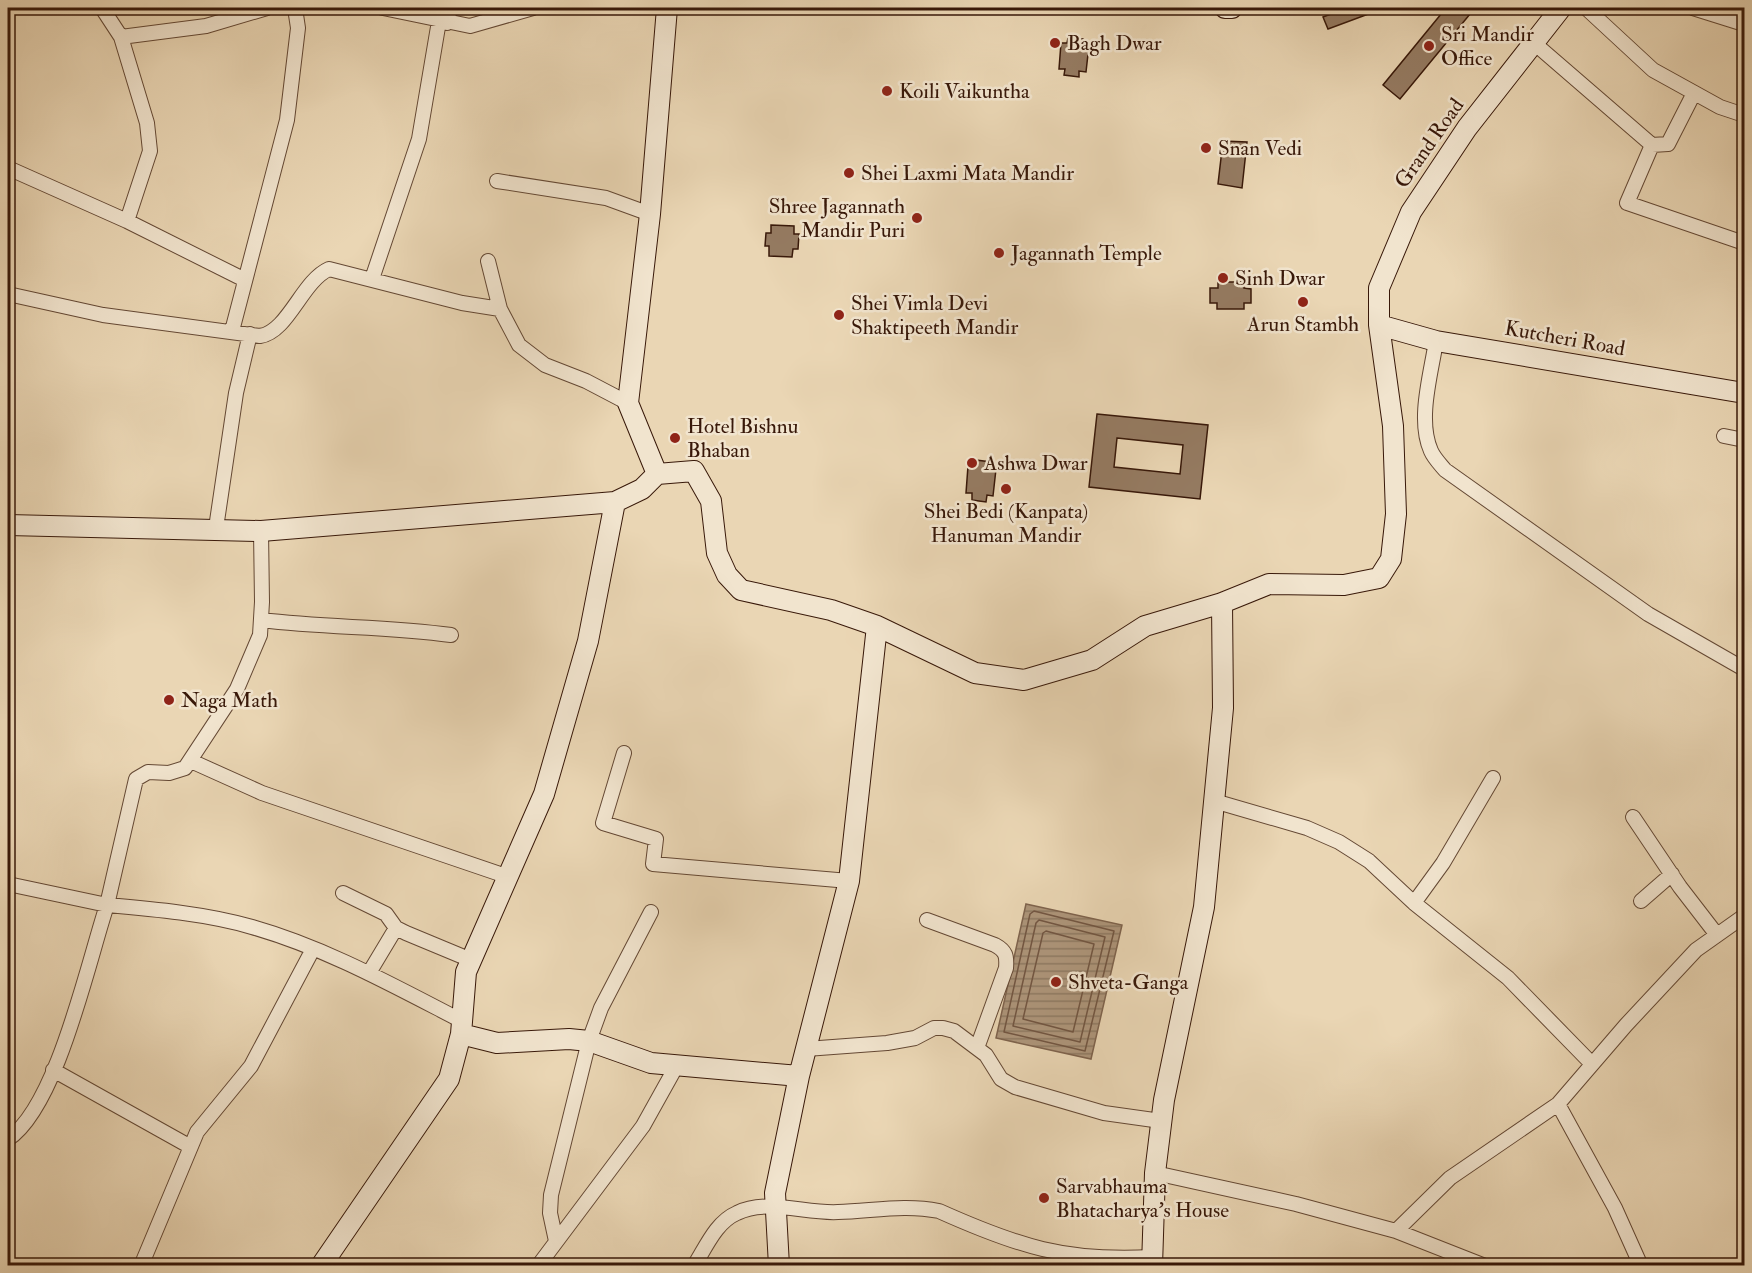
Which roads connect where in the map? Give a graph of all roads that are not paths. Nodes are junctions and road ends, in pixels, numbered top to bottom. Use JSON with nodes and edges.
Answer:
{"nodes":[{"id":1,"x":102,"y":8,"type":"edge"},
{"id":2,"x":267,"y":8,"type":"edge"},
{"id":3,"x":295,"y":8,"type":"edge"},
{"id":4,"x":383,"y":8,"type":"edge"},
{"id":5,"x":450,"y":8,"type":"edge"},
{"id":6,"x":533,"y":8,"type":"edge"},
{"id":7,"x":667,"y":8,"type":"edge"},
{"id":8,"x":1225,"y":8,"type":"edge"},
{"id":9,"x":1232,"y":8,"type":"edge"},
{"id":10,"x":1562,"y":8,"type":"edge"},
{"id":11,"x":1586,"y":8,"type":"edge"},
{"id":12,"x":1693,"y":8,"type":"edge"},
{"id":13,"x":443,"y":22,"type":"junction"},
{"id":14,"x":1744,"y":24,"type":"edge"},
{"id":15,"x":120,"y":37,"type":"junction"},
{"id":16,"x":1534,"y":43,"type":"junction"},
{"id":17,"x":1694,"y":93,"type":"junction"},
{"id":18,"x":1744,"y":116,"type":"edge"},
{"id":19,"x":1652,"y":145,"type":"junction"},
{"id":20,"x":8,"y":168,"type":"edge"},
{"id":21,"x":497,"y":180,"type":"dead end"},
{"id":22,"x":650,"y":214,"type":"junction"},
{"id":23,"x":127,"y":221,"type":"junction"},
{"id":24,"x":1744,"y":243,"type":"edge"},
{"id":25,"x":488,"y":261,"type":"dead end"},
{"id":26,"x":372,"y":279,"type":"junction"},
{"id":27,"x":245,"y":280,"type":"junction"},
{"id":28,"x":8,"y":294,"type":"edge"},
{"id":29,"x":500,"y":309,"type":"junction"},
{"id":30,"x":1379,"y":325,"type":"junction"},
{"id":31,"x":232,"y":331,"type":"junction"},
{"id":32,"x":250,"y":334,"type":"junction"},
{"id":33,"x":1436,"y":341,"type":"junction"},
{"id":34,"x":1744,"y":393,"type":"edge"},
{"id":35,"x":628,"y":403,"type":"junction"},
{"id":36,"x":1724,"y":436,"type":"dead end"},
{"id":37,"x":1744,"y":440,"type":"edge"},
{"id":38,"x":657,"y":474,"type":"junction"},
{"id":39,"x":615,"y":502,"type":"junction"},
{"id":40,"x":8,"y":525,"type":"edge"},
{"id":41,"x":216,"y":528,"type":"junction"},
{"id":42,"x":261,"y":531,"type":"junction"},
{"id":43,"x":1222,"y":603,"type":"junction"},
{"id":44,"x":262,"y":620,"type":"junction"},
{"id":45,"x":877,"y":626,"type":"junction"},
{"id":46,"x":451,"y":635,"type":"dead end"},
{"id":47,"x":1744,"y":669,"type":"edge"},
{"id":48,"x":624,"y":753,"type":"dead end"},
{"id":49,"x":191,"y":761,"type":"junction"},
{"id":50,"x":1493,"y":778,"type":"dead end"},
{"id":51,"x":1214,"y":801,"type":"junction"},
{"id":52,"x":1633,"y":817,"type":"dead end"},
{"id":53,"x":1672,"y":874,"type":"junction"},
{"id":54,"x":509,"y":877,"type":"junction"},
{"id":55,"x":849,"y":881,"type":"junction"},
{"id":56,"x":8,"y":884,"type":"edge"},
{"id":57,"x":344,"y":893,"type":"dead end"},
{"id":58,"x":1641,"y":901,"type":"dead end"},
{"id":59,"x":1414,"y":903,"type":"junction"},
{"id":60,"x":107,"y":905,"type":"junction"},
{"id":61,"x":651,"y":912,"type":"dead end"},
{"id":62,"x":1744,"y":916,"type":"edge"},
{"id":63,"x":927,"y":920,"type":"dead end"},
{"id":64,"x":396,"y":928,"type":"junction"},
{"id":65,"x":1718,"y":935,"type":"junction"},
{"id":66,"x":313,"y":949,"type":"junction"},
{"id":67,"x":471,"y":960,"type":"junction"},
{"id":68,"x":369,"y":973,"type":"junction"},
{"id":69,"x":461,"y":1027,"type":"junction"},
{"id":70,"x":589,"y":1041,"type":"junction"},
{"id":71,"x":977,"y":1048,"type":"junction"},
{"id":72,"x":806,"y":1049,"type":"junction"},
{"id":73,"x":1592,"y":1064,"type":"junction"},
{"id":74,"x":677,"y":1065,"type":"junction"},
{"id":75,"x":53,"y":1070,"type":"junction"},
{"id":76,"x":799,"y":1076,"type":"junction"},
{"id":77,"x":1558,"y":1104,"type":"junction"},
{"id":78,"x":1161,"y":1121,"type":"junction"},
{"id":79,"x":8,"y":1139,"type":"edge"},
{"id":80,"x":189,"y":1146,"type":"junction"},
{"id":81,"x":1155,"y":1173,"type":"junction"},
{"id":82,"x":775,"y":1207,"type":"junction"},
{"id":83,"x":1396,"y":1231,"type":"junction"},
{"id":84,"x":556,"y":1241,"type":"junction"},
{"id":85,"x":1152,"y":1262,"type":"edge"},
{"id":86,"x":141,"y":1266,"type":"edge"},
{"id":87,"x":321,"y":1266,"type":"edge"},
{"id":88,"x":538,"y":1266,"type":"edge"},
{"id":89,"x":693,"y":1266,"type":"edge"},
{"id":90,"x":779,"y":1266,"type":"edge"},
{"id":91,"x":1485,"y":1266,"type":"edge"},
{"id":92,"x":1641,"y":1266,"type":"edge"}],
"edges":[{"from":1,"to":15,"type":"street"},
{"from":2,"to":15,"type":"street"},
{"from":3,"to":27,"type":"street"},
{"from":4,"to":13,"type":"street"},
{"from":5,"to":13,"type":"street"},
{"from":6,"to":13,"type":"street"},
{"from":7,"to":22,"type":"main road"},
{"from":8,"to":9,"type":"main road"},
{"from":10,"to":16,"type":"main road","name":"Grand Road"},
{"from":11,"to":17,"type":"street"},
{"from":12,"to":14,"type":"street"},
{"from":13,"to":26,"type":"street"},
{"from":15,"to":23,"type":"street"},
{"from":16,"to":19,"type":"street"},
{"from":16,"to":30,"type":"main road","name":"Grand Road"},
{"from":17,"to":18,"type":"street"},
{"from":17,"to":19,"type":"street"},
{"from":19,"to":24,"type":"street"},
{"from":20,"to":23,"type":"street"},
{"from":21,"to":22,"type":"street"},
{"from":22,"to":35,"type":"main road"},
{"from":23,"to":27,"type":"street"},
{"from":25,"to":29,"type":"street"},
{"from":26,"to":29,"type":"street"},
{"from":26,"to":32,"type":"street"},
{"from":27,"to":31,"type":"street"},
{"from":28,"to":31,"type":"street"},
{"from":29,"to":35,"type":"street"},
{"from":30,"to":33,"type":"main road","name":"Kutcheri Road"},
{"from":30,"to":43,"type":"main road","name":"Grand Road"},
{"from":31,"to":32,"type":"street"},
{"from":32,"to":41,"type":"street"},
{"from":33,"to":34,"type":"main road","name":"Kutcheri Road"},
{"from":33,"to":47,"type":"street"},
{"from":35,"to":38,"type":"main road"},
{"from":36,"to":37,"type":"street"},
{"from":38,"to":39,"type":"main road"},
{"from":38,"to":45,"type":"main road","name":"Grand Road"},
{"from":39,"to":42,"type":"main road"},
{"from":39,"to":54,"type":"main road"},
{"from":40,"to":41,"type":"main road"},
{"from":41,"to":42,"type":"main road"},
{"from":42,"to":44,"type":"street"},
{"from":43,"to":45,"type":"main road","name":"Grand Road"},
{"from":43,"to":51,"type":"main road"},
{"from":44,"to":46,"type":"street"},
{"from":44,"to":49,"type":"street"},
{"from":45,"to":55,"type":"main road"},
{"from":48,"to":55,"type":"street"},
{"from":49,"to":54,"type":"street"},
{"from":49,"to":60,"type":"street"},
{"from":50,"to":59,"type":"street"},
{"from":51,"to":59,"type":"street"},
{"from":51,"to":78,"type":"main road"},
{"from":52,"to":53,"type":"street"},
{"from":53,"to":58,"type":"street"},
{"from":53,"to":65,"type":"street"},
{"from":54,"to":67,"type":"main road"},
{"from":55,"to":72,"type":"main road"},
{"from":56,"to":60,"type":"street"},
{"from":57,"to":64,"type":"street"},
{"from":59,"to":73,"type":"street"},
{"from":60,"to":66,"type":"street"},
{"from":60,"to":75,"type":"street"},
{"from":61,"to":70,"type":"street"},
{"from":62,"to":65,"type":"street"},
{"from":63,"to":71,"type":"street"},
{"from":64,"to":67,"type":"street"},
{"from":64,"to":68,"type":"street"},
{"from":65,"to":73,"type":"street"},
{"from":66,"to":68,"type":"street"},
{"from":66,"to":80,"type":"street"},
{"from":67,"to":69,"type":"main road"},
{"from":68,"to":69,"type":"street"},
{"from":69,"to":70,"type":"main road"},
{"from":69,"to":87,"type":"main road"},
{"from":70,"to":74,"type":"main road"},
{"from":70,"to":84,"type":"street"},
{"from":71,"to":72,"type":"street"},
{"from":71,"to":78,"type":"street"},
{"from":72,"to":76,"type":"main road"},
{"from":73,"to":77,"type":"street"},
{"from":74,"to":76,"type":"main road"},
{"from":74,"to":84,"type":"street"},
{"from":75,"to":79,"type":"street"},
{"from":75,"to":80,"type":"street"},
{"from":76,"to":82,"type":"main road"},
{"from":77,"to":83,"type":"street"},
{"from":77,"to":92,"type":"street"},
{"from":78,"to":81,"type":"main road"},
{"from":80,"to":86,"type":"street"},
{"from":81,"to":83,"type":"street"},
{"from":81,"to":85,"type":"main road"},
{"from":82,"to":85,"type":"street"},
{"from":82,"to":89,"type":"street"},
{"from":82,"to":90,"type":"main road"},
{"from":83,"to":91,"type":"street"},
{"from":84,"to":88,"type":"street"}]}
